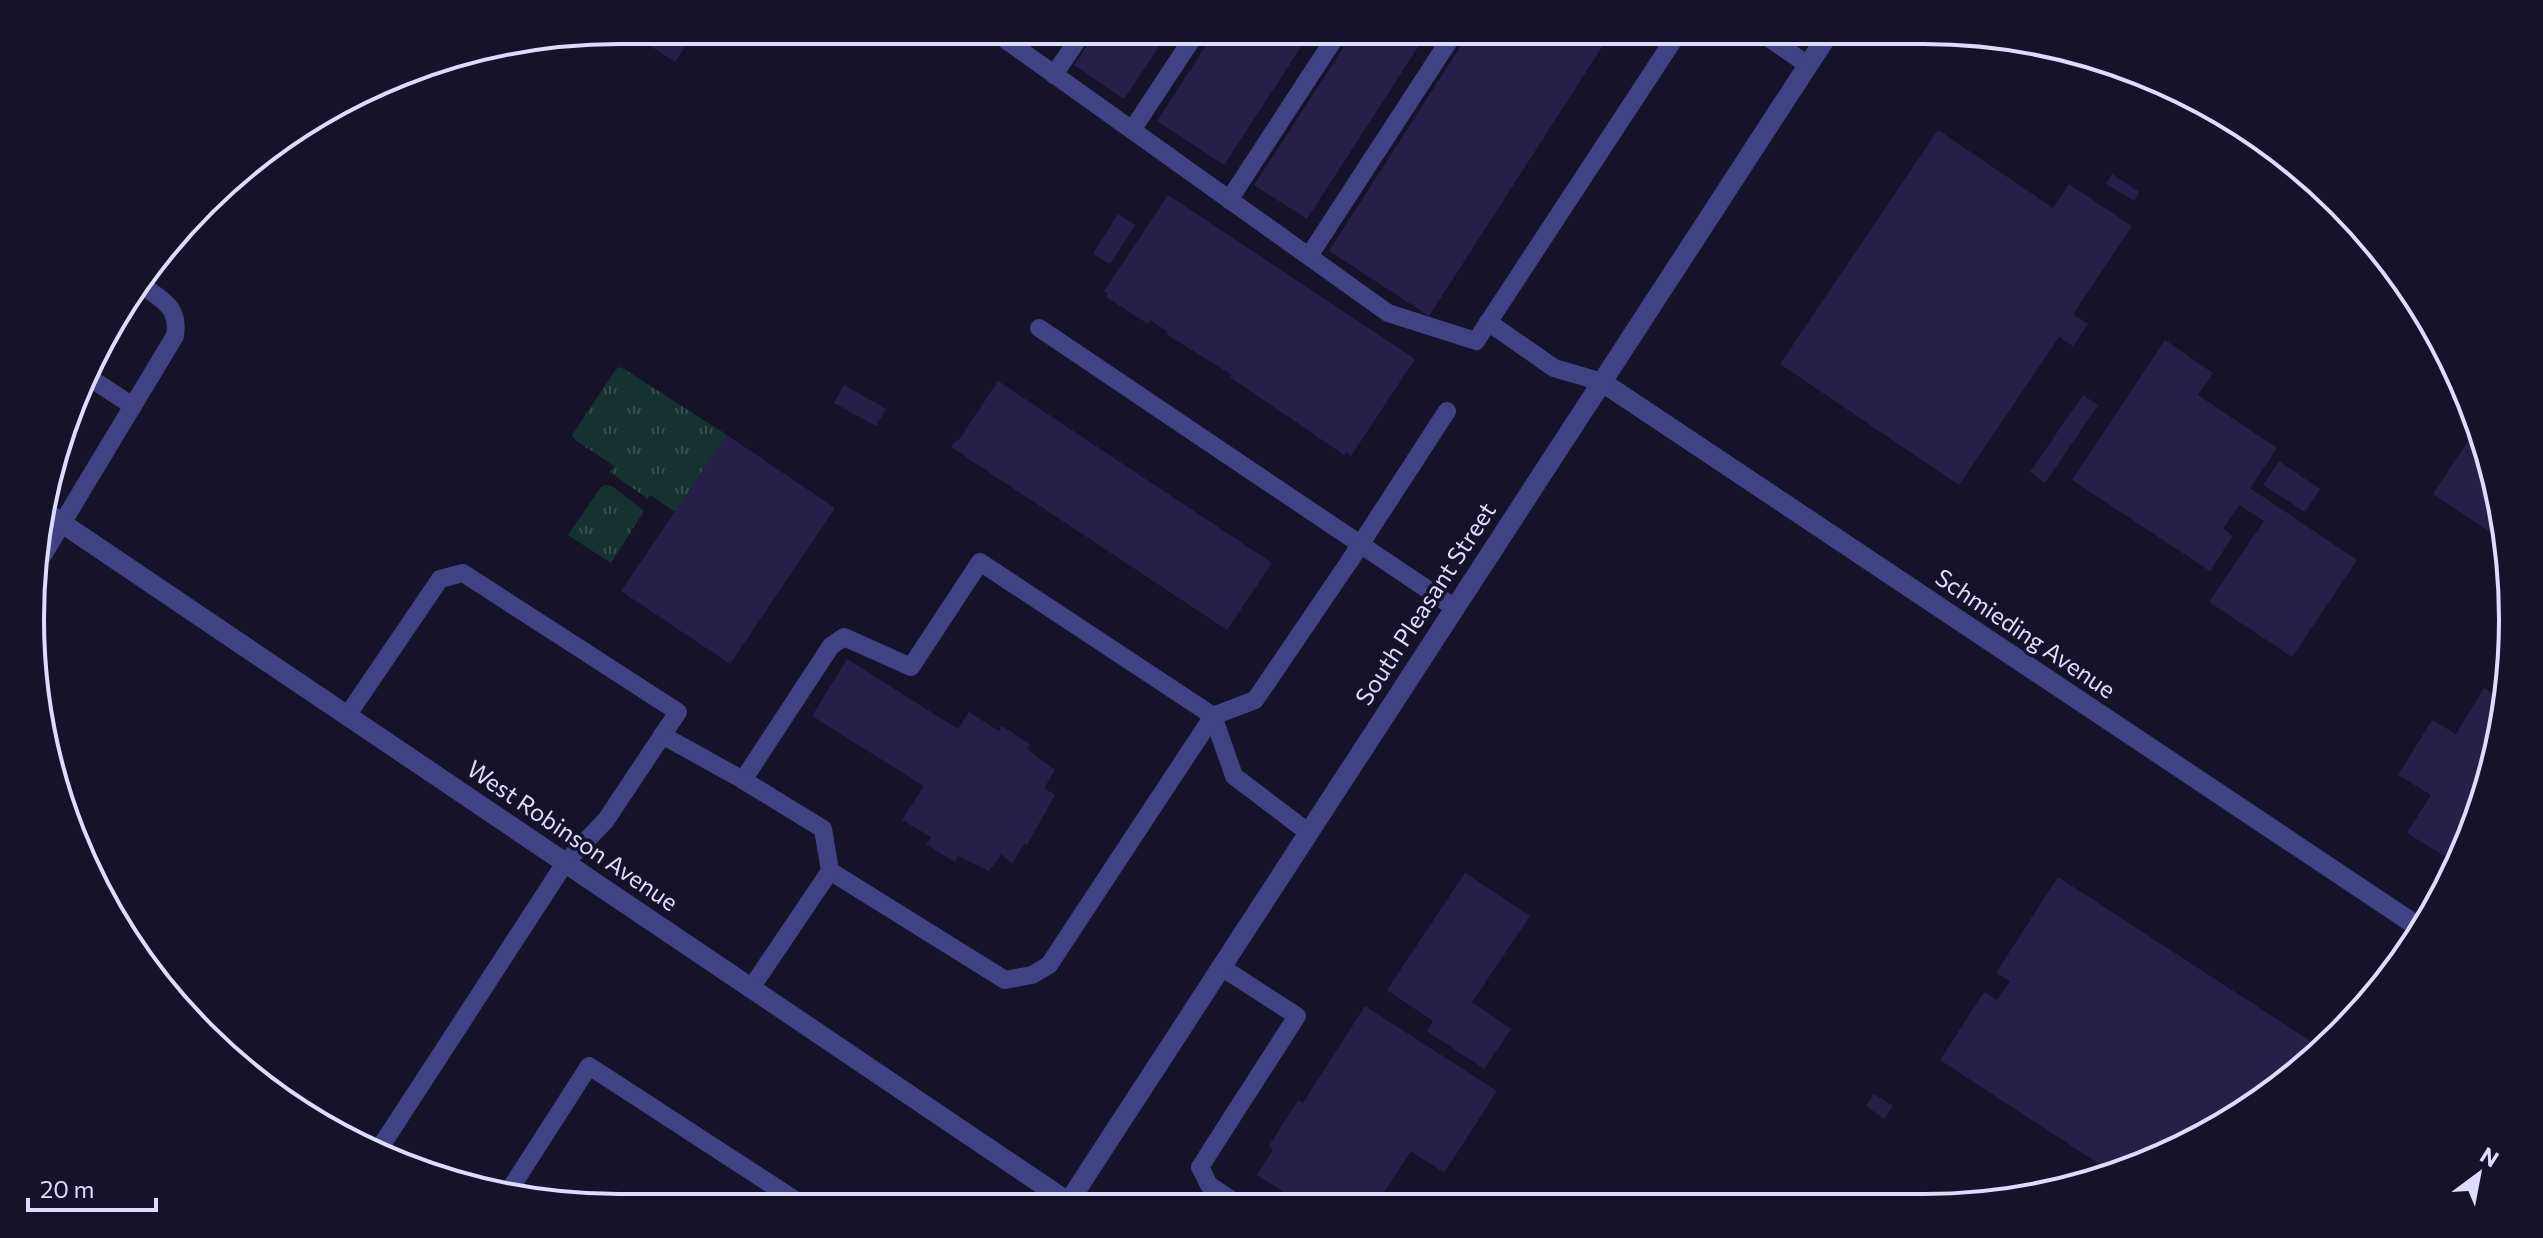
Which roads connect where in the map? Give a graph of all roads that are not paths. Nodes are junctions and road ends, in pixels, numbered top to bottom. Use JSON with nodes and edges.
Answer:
{"nodes":[{"id":1,"x":1012,"y":44,"type":"edge"},
{"id":2,"x":1075,"y":44,"type":"edge"},
{"id":3,"x":1189,"y":44,"type":"edge"},
{"id":4,"x":1331,"y":44,"type":"edge"},
{"id":5,"x":1447,"y":44,"type":"edge"},
{"id":6,"x":1671,"y":44,"type":"edge"},
{"id":7,"x":1777,"y":44,"type":"edge"},
{"id":8,"x":1822,"y":44,"type":"edge"},
{"id":9,"x":1808,"y":65,"type":"junction"},
{"id":10,"x":1054,"y":75,"type":"junction"},
{"id":11,"x":1132,"y":130,"type":"junction"},
{"id":12,"x":1229,"y":200,"type":"junction"},
{"id":13,"x":1309,"y":256,"type":"junction"},
{"id":14,"x":148,"y":290,"type":"edge"},
{"id":15,"x":1488,"y":322,"type":"junction"},
{"id":16,"x":1039,"y":328,"type":"dead end"},
{"id":17,"x":96,"y":382,"type":"edge"},
{"id":18,"x":1602,"y":382,"type":"junction"},
{"id":19,"x":133,"y":406,"type":"junction"},
{"id":20,"x":1447,"y":411,"type":"dead end"},
{"id":21,"x":53,"y":517,"type":"edge"},
{"id":22,"x":63,"y":524,"type":"junction"},
{"id":23,"x":1362,"y":543,"type":"junction"},
{"id":24,"x":49,"y":546,"type":"edge"},
{"id":25,"x":1455,"y":608,"type":"junction"},
{"id":26,"x":347,"y":716,"type":"junction"},
{"id":27,"x":1213,"y":716,"type":"junction"},
{"id":28,"x":662,"y":735,"type":"junction"},
{"id":29,"x":743,"y":780,"type":"junction"},
{"id":30,"x":1309,"y":833,"type":"junction"},
{"id":31,"x":565,"y":863,"type":"junction"},
{"id":32,"x":830,"y":871,"type":"junction"},
{"id":33,"x":2412,"y":922,"type":"edge"},
{"id":34,"x":1221,"y":967,"type":"junction"},
{"id":35,"x":751,"y":988,"type":"junction"},
{"id":36,"x":383,"y":1143,"type":"edge"},
{"id":37,"x":513,"y":1184,"type":"edge"},
{"id":38,"x":786,"y":1194,"type":"edge"},
{"id":39,"x":1053,"y":1194,"type":"edge"},
{"id":40,"x":1076,"y":1194,"type":"edge"},
{"id":41,"x":1223,"y":1194,"type":"edge"}],
"edges":[{"from":1,"to":10,"type":"lane"},
{"from":2,"to":10,"type":"lane"},
{"from":3,"to":11,"type":"lane"},
{"from":4,"to":12,"type":"lane"},
{"from":5,"to":13,"type":"lane"},
{"from":6,"to":15,"type":"lane"},
{"from":7,"to":9,"type":"lane"},
{"from":8,"to":9,"type":"street","name":"South Pleasant Street"},
{"from":9,"to":18,"type":"street","name":"South Pleasant Street"},
{"from":10,"to":11,"type":"lane"},
{"from":11,"to":12,"type":"lane"},
{"from":12,"to":13,"type":"lane"},
{"from":13,"to":15,"type":"lane"},
{"from":14,"to":19,"type":"lane"},
{"from":15,"to":18,"type":"lane"},
{"from":16,"to":23,"type":"lane"},
{"from":17,"to":19,"type":"lane"},
{"from":18,"to":25,"type":"street","name":"South Pleasant Street"},
{"from":18,"to":33,"type":"street","name":"Schmieding Avenue"},
{"from":19,"to":22,"type":"lane"},
{"from":20,"to":23,"type":"lane"},
{"from":21,"to":22,"type":"street","name":"West Robinson Avenue"},
{"from":22,"to":24,"type":"lane"},
{"from":22,"to":26,"type":"street","name":"West Robinson Avenue"},
{"from":23,"to":25,"type":"lane"},
{"from":23,"to":27,"type":"lane"},
{"from":25,"to":30,"type":"street","name":"South Pleasant Street"},
{"from":26,"to":28,"type":"lane"},
{"from":26,"to":31,"type":"street","name":"West Robinson Avenue"},
{"from":27,"to":29,"type":"lane"},
{"from":27,"to":30,"type":"lane"},
{"from":27,"to":32,"type":"lane"},
{"from":28,"to":29,"type":"lane"},
{"from":28,"to":31,"type":"lane"},
{"from":29,"to":32,"type":"lane"},
{"from":30,"to":34,"type":"street","name":"South Pleasant Street"},
{"from":31,"to":35,"type":"street","name":"West Robinson Avenue"},
{"from":31,"to":36,"type":"lane"},
{"from":32,"to":35,"type":"lane"},
{"from":34,"to":40,"type":"street","name":"South Pleasant Street"},
{"from":34,"to":41,"type":"lane"},
{"from":35,"to":39,"type":"street","name":"West Robinson Avenue"},
{"from":37,"to":38,"type":"lane"}]}
